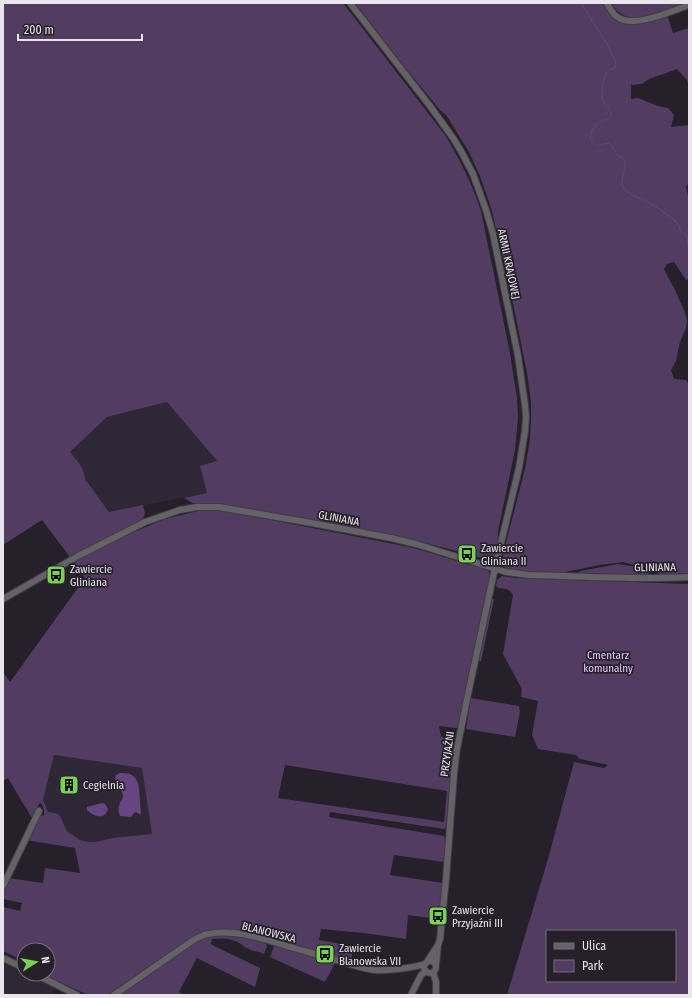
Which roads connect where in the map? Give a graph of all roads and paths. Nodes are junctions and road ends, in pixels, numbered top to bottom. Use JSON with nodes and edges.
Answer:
{"nodes":[{"id":1,"x":350,"y":3,"type":"edge"},
{"id":2,"x":607,"y":3,"type":"edge"},
{"id":3,"x":689,"y":5,"type":"edge"},
{"id":4,"x":495,"y":568,"type":"junction"},
{"id":5,"x":689,"y":577,"type":"edge"},
{"id":6,"x":3,"y":599,"type":"edge"},
{"id":7,"x":39,"y":811,"type":"dead end"},
{"id":8,"x":3,"y":886,"type":"edge"},
{"id":9,"x":438,"y":945,"type":"junction"},
{"id":10,"x":3,"y":958,"type":"edge"},
{"id":11,"x":426,"y":963,"type":"junction"},
{"id":12,"x":16,"y":964,"type":"edge"},
{"id":13,"x":436,"y":964,"type":"junction"},
{"id":14,"x":411,"y":968,"type":"junction"},
{"id":15,"x":424,"y":972,"type":"junction"},
{"id":16,"x":433,"y":972,"type":"junction"},
{"id":17,"x":51,"y":982,"type":"edge"},
{"id":18,"x":77,"y":995,"type":"edge"},
{"id":19,"x":114,"y":995,"type":"edge"},
{"id":20,"x":411,"y":995,"type":"edge"},
{"id":21,"x":436,"y":995,"type":"edge"}],
"edges":[{"from":1,"to":4,"type":"street","name":"ARMII KRAJOWEJ"},
{"from":2,"to":3,"type":"street"},
{"from":4,"to":5,"type":"street","name":"GLINIANA"},
{"from":4,"to":6,"type":"street","name":"GLINIANA"},
{"from":4,"to":9,"type":"street","name":"PRZYJAŹNI"},
{"from":7,"to":8,"type":"street"},
{"from":9,"to":11,"type":"street","name":"PRZYJAŹNI"},
{"from":9,"to":13,"type":"street","name":"PRZYJAŹNI"},
{"from":10,"to":12,"type":"street"},
{"from":11,"to":13,"type":"street"},
{"from":11,"to":14,"type":"street","name":"BLANOWSKA"},
{"from":11,"to":15,"type":"street"},
{"from":13,"to":16,"type":"street"},
{"from":14,"to":15,"type":"street"},
{"from":14,"to":19,"type":"street","name":"BLANOWSKA"},
{"from":15,"to":16,"type":"street"},
{"from":15,"to":20,"type":"street"},
{"from":16,"to":21,"type":"street"},
{"from":17,"to":18,"type":"street"}]}
